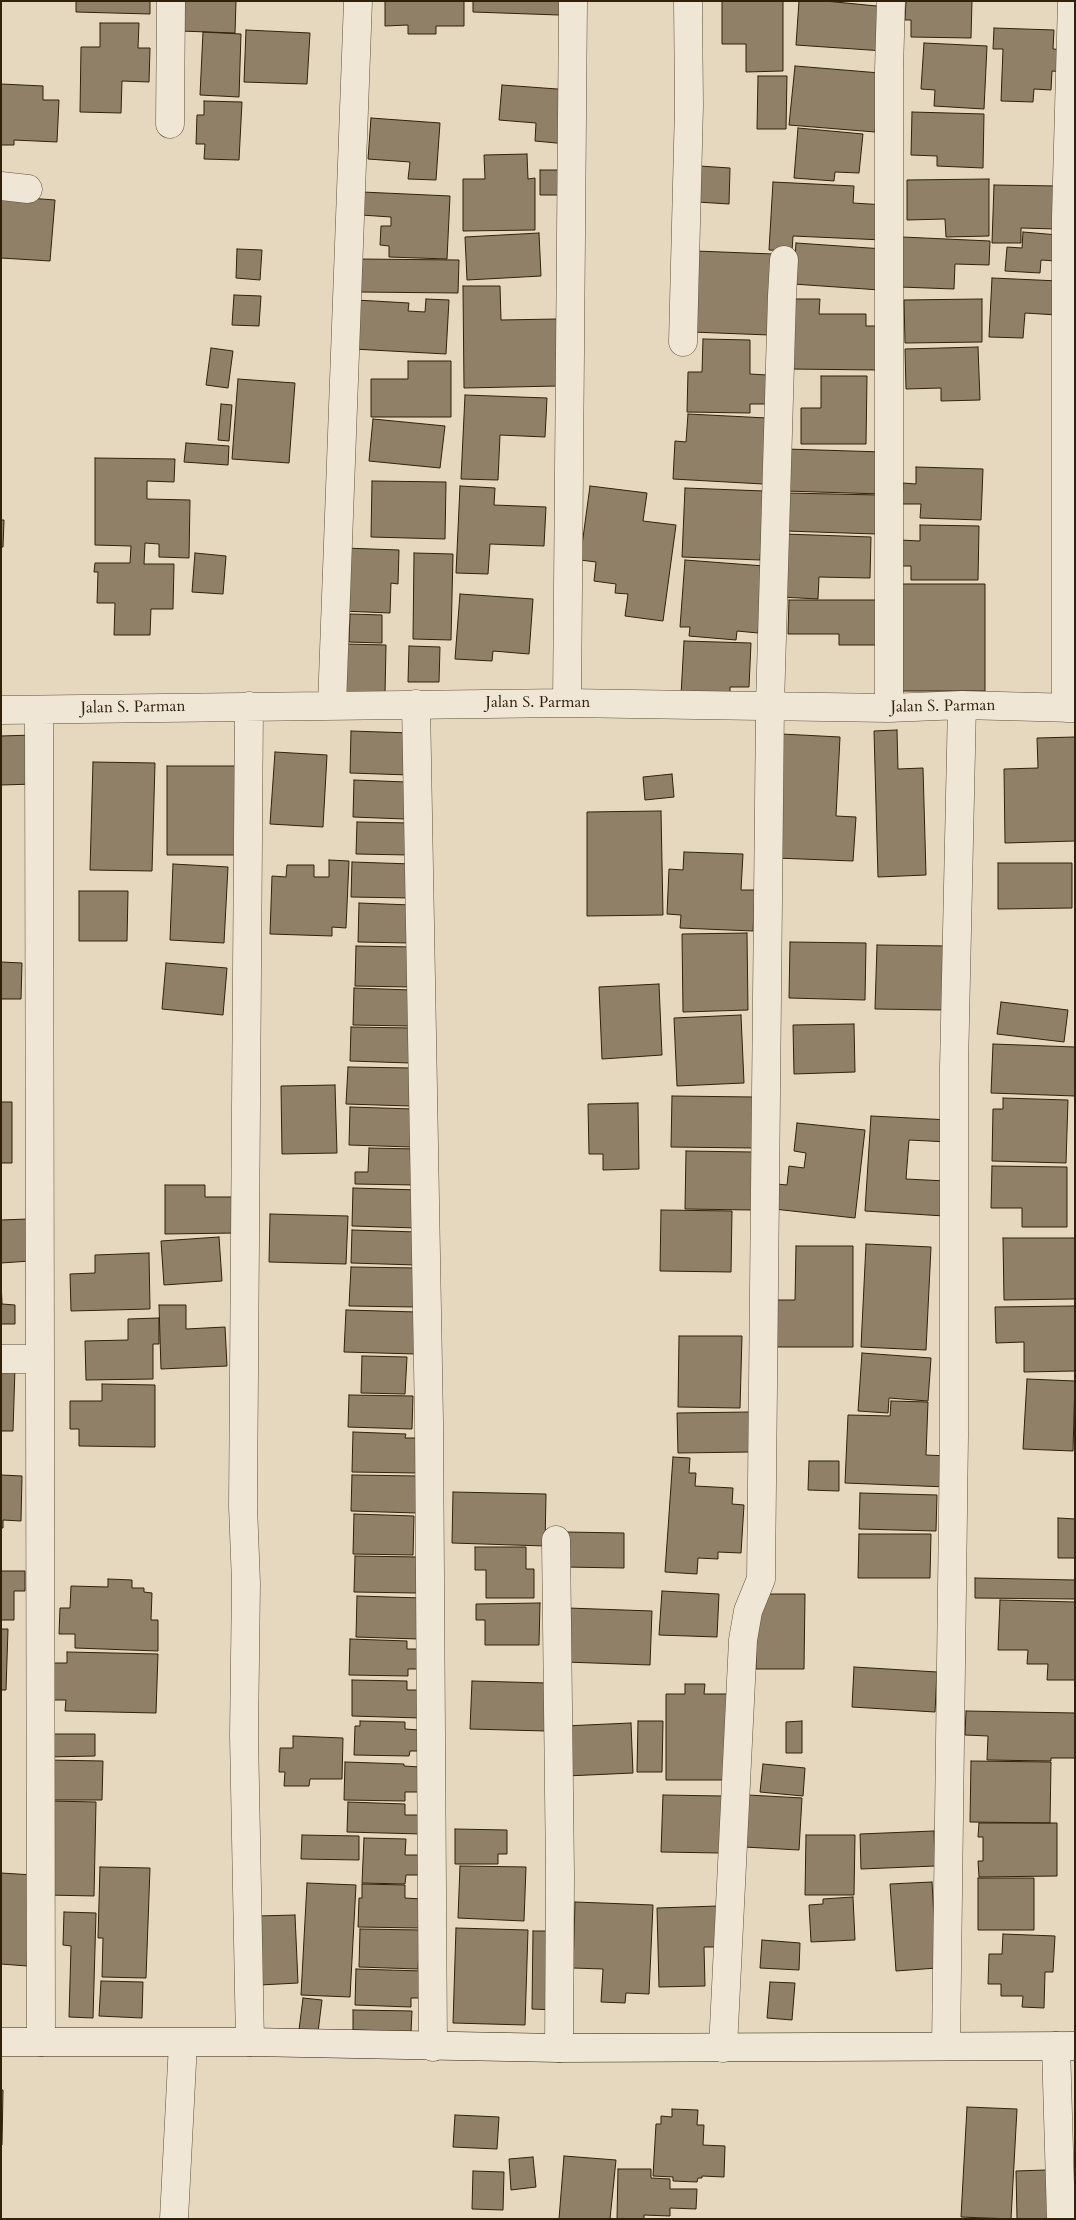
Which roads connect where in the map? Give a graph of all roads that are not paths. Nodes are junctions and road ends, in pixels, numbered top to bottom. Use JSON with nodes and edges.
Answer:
{"nodes":[{"id":1,"x":172,"y":1,"type":"edge"},
{"id":2,"x":358,"y":1,"type":"edge"},
{"id":3,"x":574,"y":1,"type":"edge"},
{"id":4,"x":688,"y":1,"type":"edge"},
{"id":5,"x":891,"y":1,"type":"edge"},
{"id":6,"x":1072,"y":1,"type":"edge"},
{"id":7,"x":170,"y":124,"type":"dead end"},
{"id":8,"x":1,"y":186,"type":"edge"},
{"id":9,"x":28,"y":190,"type":"dead end"},
{"id":10,"x":784,"y":260,"type":"dead end"},
{"id":11,"x":683,"y":342,"type":"dead end"},
{"id":12,"x":567,"y":703,"type":"junction"},
{"id":13,"x":416,"y":704,"type":"junction"},
{"id":14,"x":332,"y":705,"type":"junction"},
{"id":15,"x":770,"y":705,"type":"junction"},
{"id":16,"x":962,"y":705,"type":"junction"},
{"id":17,"x":249,"y":706,"type":"junction"},
{"id":18,"x":889,"y":708,"type":"junction"},
{"id":19,"x":1070,"y":708,"type":"edge"},
{"id":20,"x":1,"y":710,"type":"edge"},
{"id":21,"x":39,"y":710,"type":"junction"},
{"id":22,"x":1,"y":1359,"type":"edge"},
{"id":23,"x":40,"y":1359,"type":"junction"},
{"id":24,"x":556,"y":1540,"type":"dead end"},
{"id":25,"x":1,"y":2042,"type":"edge"},
{"id":26,"x":41,"y":2042,"type":"junction"},
{"id":27,"x":250,"y":2042,"type":"junction"},
{"id":28,"x":182,"y":2043,"type":"junction"},
{"id":29,"x":946,"y":2046,"type":"junction"},
{"id":30,"x":1065,"y":2046,"type":"edge"},
{"id":31,"x":433,"y":2047,"type":"junction"},
{"id":32,"x":559,"y":2048,"type":"junction"},
{"id":33,"x":723,"y":2048,"type":"junction"},
{"id":34,"x":174,"y":2219,"type":"edge"},
{"id":35,"x":1061,"y":2219,"type":"edge"}],
"edges":[{"from":1,"to":7,"type":"street"},
{"from":2,"to":14,"type":"street"},
{"from":3,"to":12,"type":"street"},
{"from":4,"to":11,"type":"street"},
{"from":5,"to":18,"type":"street"},
{"from":6,"to":19,"type":"street"},
{"from":8,"to":9,"type":"street"},
{"from":10,"to":15,"type":"street"},
{"from":12,"to":13,"type":"street","name":"Jalan S. Parman"},
{"from":12,"to":15,"type":"street","name":"Jalan S. Parman"},
{"from":13,"to":14,"type":"street","name":"Jalan S. Parman"},
{"from":13,"to":31,"type":"street"},
{"from":14,"to":17,"type":"street","name":"Jalan S. Parman"},
{"from":15,"to":18,"type":"street","name":"Jalan S. Parman"},
{"from":15,"to":33,"type":"street"},
{"from":16,"to":18,"type":"street","name":"Jalan S. Parman"},
{"from":16,"to":19,"type":"street","name":"Jalan S. Parman"},
{"from":16,"to":29,"type":"street"},
{"from":17,"to":21,"type":"street","name":"Jalan S. Parman"},
{"from":17,"to":27,"type":"street"},
{"from":20,"to":21,"type":"street","name":"Jalan S. Parman"},
{"from":21,"to":23,"type":"street"},
{"from":22,"to":23,"type":"street"},
{"from":23,"to":26,"type":"street"},
{"from":24,"to":32,"type":"street"},
{"from":25,"to":26,"type":"street"},
{"from":26,"to":28,"type":"street"},
{"from":27,"to":28,"type":"street"},
{"from":27,"to":31,"type":"street"},
{"from":28,"to":34,"type":"street"},
{"from":29,"to":30,"type":"street"},
{"from":29,"to":33,"type":"street"},
{"from":30,"to":35,"type":"street"},
{"from":31,"to":32,"type":"street"},
{"from":32,"to":33,"type":"street"}]}
